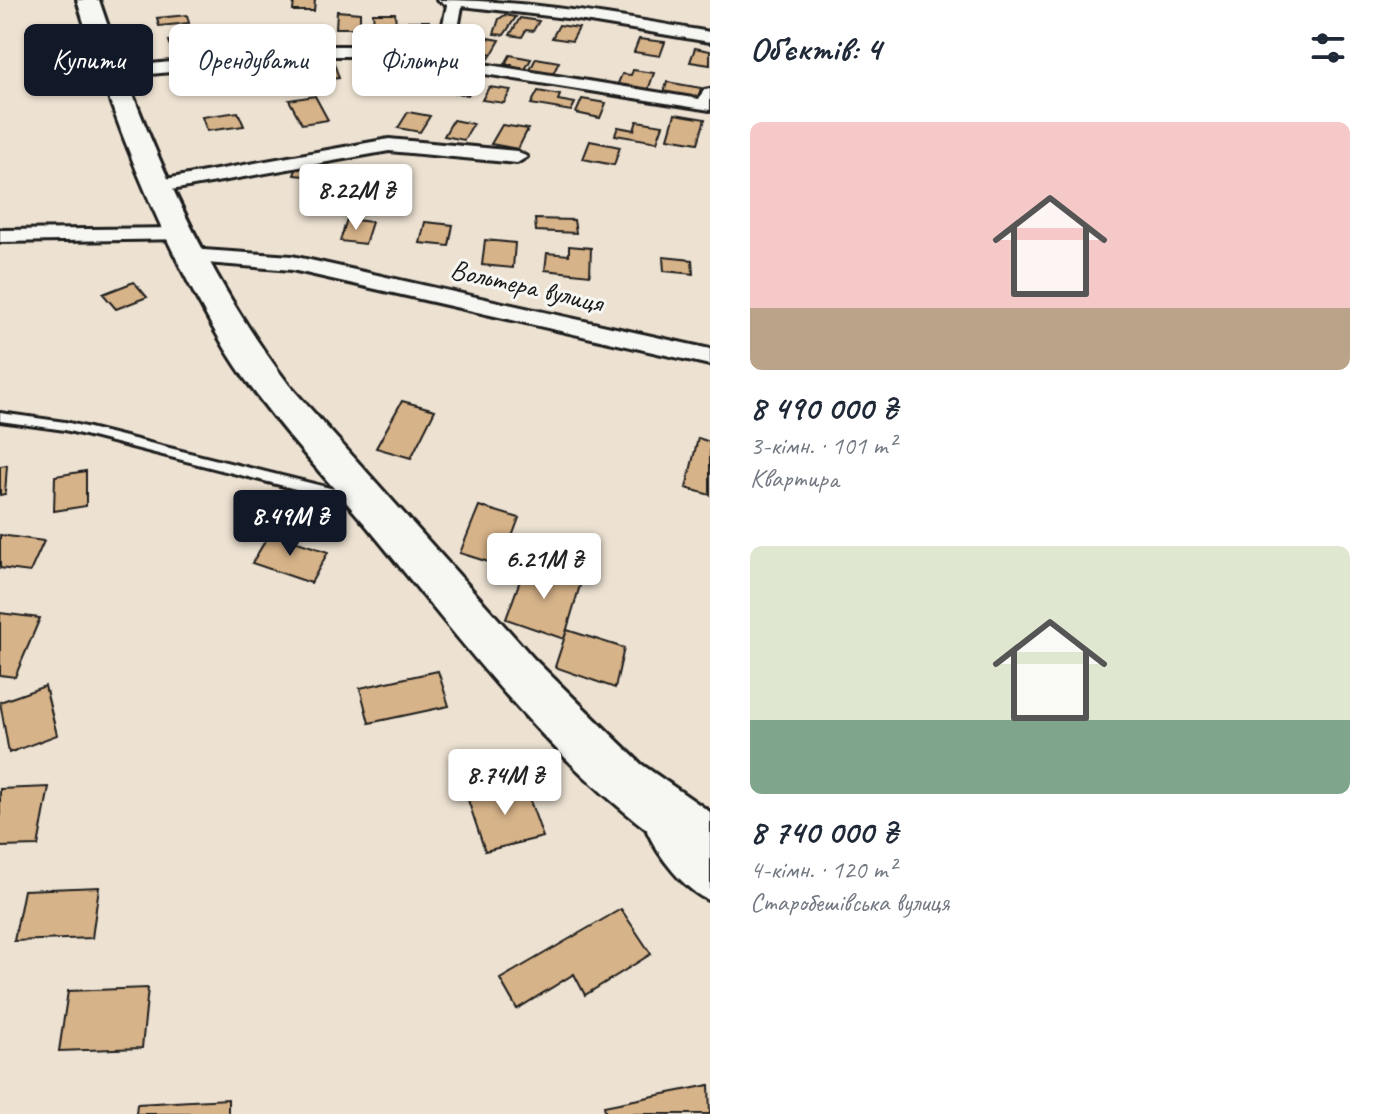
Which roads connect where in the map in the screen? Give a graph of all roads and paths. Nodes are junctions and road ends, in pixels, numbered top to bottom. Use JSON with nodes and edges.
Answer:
{"nodes":[{"id":1,"x":88,"y":0,"type":"edge"},
{"id":2,"x":450,"y":1,"type":"edge"},
{"id":3,"x":96,"y":24,"type":"edge"},
{"id":4,"x":450,"y":24,"type":"edge"},
{"id":5,"x":710,"y":37,"type":"edge"},
{"id":6,"x":352,"y":51,"type":"edge"},
{"id":7,"x":153,"y":69,"type":"edge"},
{"id":8,"x":485,"y":69,"type":"edge"},
{"id":9,"x":710,"y":94,"type":"edge"},
{"id":10,"x":121,"y":96,"type":"edge"},
{"id":11,"x":517,"y":157,"type":"dead end"},
{"id":12,"x":160,"y":186,"type":"junction"},
{"id":13,"x":0,"y":236,"type":"edge"},
{"id":14,"x":184,"y":245,"type":"junction"},
{"id":15,"x":710,"y":357,"type":"edge"},
{"id":16,"x":0,"y":417,"type":"edge"},
{"id":17,"x":366,"y":502,"type":"junction"},
{"id":18,"x":623,"y":781,"type":"junction"},
{"id":19,"x":710,"y":844,"type":"edge"},
{"id":20,"x":710,"y":882,"type":"edge"}],
"edges":[{"from":1,"to":3,"type":"main road"},
{"from":2,"to":4,"type":"street"},
{"from":2,"to":5,"type":"street"},
{"from":6,"to":7,"type":"street"},
{"from":8,"to":9,"type":"street"},
{"from":10,"to":12,"type":"main road"},
{"from":11,"to":12,"type":"street"},
{"from":12,"to":14,"type":"main road"},
{"from":13,"to":14,"type":"street","name":"Вольтера вулиця"},
{"from":14,"to":15,"type":"street","name":"Вольтера вулиця"},
{"from":14,"to":17,"type":"main road"},
{"from":16,"to":17,"type":"lane"},
{"from":17,"to":18,"type":"main road"},
{"from":18,"to":19,"type":"main road"},
{"from":18,"to":20,"type":"street"}]}
